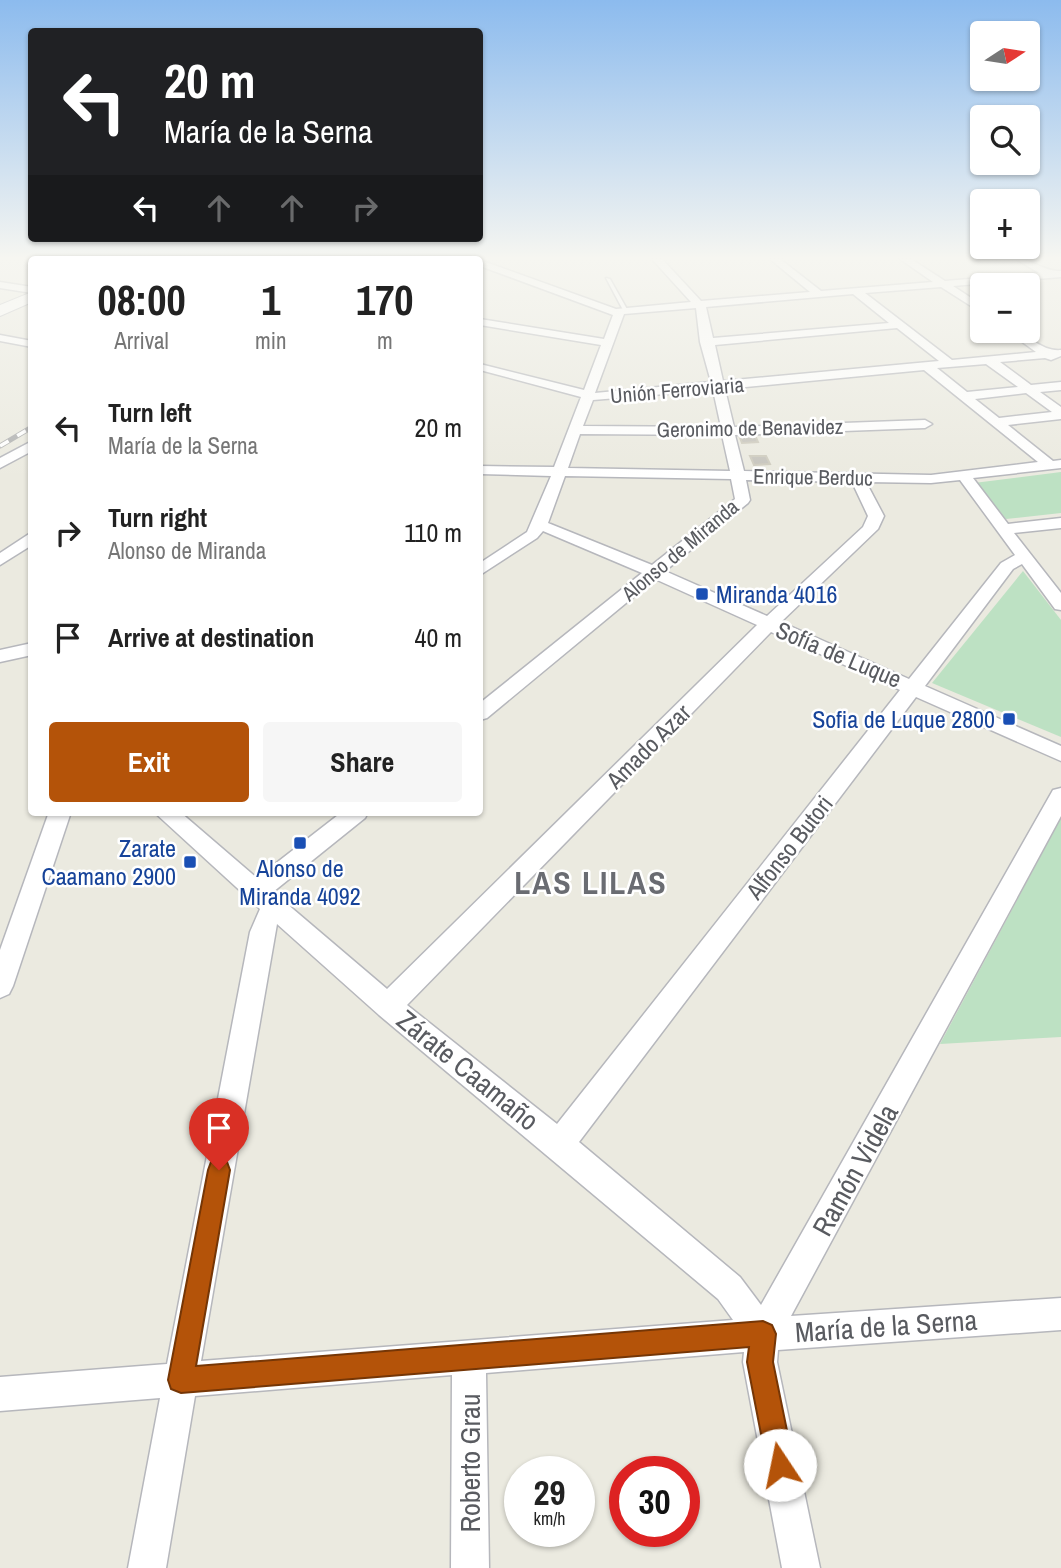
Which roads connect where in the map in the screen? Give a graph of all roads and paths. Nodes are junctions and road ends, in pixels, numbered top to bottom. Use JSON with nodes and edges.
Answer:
{"nodes":[{"id":1,"x":545,"y":332,"type":"edge"},
{"id":2,"x":612,"y":332,"type":"edge"},
{"id":3,"x":705,"y":332,"type":"edge"},
{"id":4,"x":818,"y":332,"type":"edge"},
{"id":5,"x":908,"y":332,"type":"edge"},
{"id":6,"x":0,"y":338,"type":"edge"},
{"id":7,"x":706,"y":342,"type":"junction"},
{"id":8,"x":28,"y":343,"type":"edge"},
{"id":9,"x":607,"y":343,"type":"junction"},
{"id":10,"x":1034,"y":343,"type":"edge"},
{"id":11,"x":1054,"y":354,"type":"edge"},
{"id":12,"x":989,"y":360,"type":"junction"},
{"id":13,"x":1061,"y":363,"type":"edge"},
{"id":14,"x":950,"y":364,"type":"junction"},
{"id":15,"x":927,"y":366,"type":"junction"},
{"id":16,"x":485,"y":368,"type":"edge"},
{"id":17,"x":716,"y":386,"type":"junction"},
{"id":18,"x":1061,"y":386,"type":"edge"},
{"id":19,"x":1028,"y":389,"type":"junction"},
{"id":20,"x":587,"y":396,"type":"junction"},
{"id":21,"x":964,"y":396,"type":"junction"},
{"id":22,"x":1061,"y":414,"type":"edge"},
{"id":23,"x":997,"y":422,"type":"junction"},
{"id":24,"x":925,"y":424,"type":"dead end"},
{"id":25,"x":576,"y":429,"type":"junction"},
{"id":26,"x":726,"y":431,"type":"junction"},
{"id":27,"x":28,"y":447,"type":"edge"},
{"id":28,"x":0,"y":464,"type":"edge"},
{"id":29,"x":1056,"y":465,"type":"edge"},
{"id":30,"x":483,"y":470,"type":"edge"},
{"id":31,"x":560,"y":471,"type":"junction"},
{"id":32,"x":738,"y":475,"type":"junction"},
{"id":33,"x":964,"y":476,"type":"junction"},
{"id":34,"x":857,"y":478,"type":"junction"},
{"id":35,"x":1061,"y":523,"type":"edge"},
{"id":36,"x":539,"y":525,"type":"junction"},
{"id":37,"x":1003,"y":529,"type":"junction"},
{"id":38,"x":28,"y":540,"type":"edge"},
{"id":39,"x":1024,"y":557,"type":"junction"},
{"id":40,"x":0,"y":560,"type":"edge"},
{"id":41,"x":483,"y":568,"type":"edge"},
{"id":42,"x":654,"y":572,"type":"junction"},
{"id":43,"x":1061,"y":605,"type":"edge"},
{"id":44,"x":769,"y":624,"type":"junction"},
{"id":45,"x":28,"y":650,"type":"edge"},
{"id":46,"x":0,"y":656,"type":"edge"},
{"id":47,"x":914,"y":687,"type":"junction"},
{"id":48,"x":483,"y":711,"type":"edge"},
{"id":49,"x":1061,"y":754,"type":"edge"},
{"id":50,"x":1061,"y":796,"type":"edge"},
{"id":51,"x":59,"y":816,"type":"edge"},
{"id":52,"x":171,"y":816,"type":"edge"},
{"id":53,"x":352,"y":816,"type":"edge"},
{"id":54,"x":266,"y":898,"type":"junction"},
{"id":55,"x":0,"y":986,"type":"edge"},
{"id":56,"x":387,"y":1006,"type":"junction"},
{"id":57,"x":559,"y":1144,"type":"junction"},
{"id":58,"x":1061,"y":1314,"type":"edge"},
{"id":59,"x":763,"y":1334,"type":"junction"},
{"id":60,"x":469,"y":1357,"type":"junction"},
{"id":61,"x":181,"y":1380,"type":"junction"},
{"id":62,"x":0,"y":1394,"type":"edge"},
{"id":63,"x":147,"y":1568,"type":"edge"},
{"id":64,"x":470,"y":1568,"type":"edge"},
{"id":65,"x":800,"y":1568,"type":"edge"}],
"edges":[{"from":1,"to":9,"type":"street"},
{"from":2,"to":9,"type":"street"},
{"from":3,"to":7,"type":"street","name":"Alonso de Miranda"},
{"from":4,"to":7,"type":"street"},
{"from":5,"to":14,"type":"street"},
{"from":6,"to":8,"type":"street"},
{"from":7,"to":17,"type":"street","name":"Alonso de Miranda"},
{"from":9,"to":20,"type":"street"},
{"from":10,"to":11,"type":"street"},
{"from":11,"to":12,"type":"street","name":"Unión Ferroviaria"},
{"from":11,"to":13,"type":"street"},
{"from":12,"to":14,"type":"street","name":"Unión Ferroviaria"},
{"from":12,"to":19,"type":"street"},
{"from":14,"to":15,"type":"street","name":"Unión Ferroviaria"},
{"from":15,"to":17,"type":"street","name":"Unión Ferroviaria"},
{"from":15,"to":21,"type":"street"},
{"from":16,"to":20,"type":"street"},
{"from":17,"to":20,"type":"street","name":"Unión Ferroviaria"},
{"from":17,"to":26,"type":"street","name":"Alonso de Miranda"},
{"from":18,"to":19,"type":"street"},
{"from":19,"to":21,"type":"street"},
{"from":19,"to":22,"type":"street"},
{"from":20,"to":25,"type":"street"},
{"from":21,"to":23,"type":"street"},
{"from":22,"to":23,"type":"street"},
{"from":23,"to":29,"type":"street"},
{"from":24,"to":26,"type":"street","name":"Geronimo de Benavidez"},
{"from":25,"to":26,"type":"street","name":"Geronimo de Benavidez"},
{"from":25,"to":31,"type":"street"},
{"from":26,"to":32,"type":"street","name":"Alonso de Miranda"},
{"from":27,"to":28,"type":"street"},
{"from":29,"to":33,"type":"street","name":"Enrique Berduc"},
{"from":30,"to":31,"type":"street","name":"Enrique Berduc"},
{"from":31,"to":32,"type":"street","name":"Enrique Berduc"},
{"from":31,"to":36,"type":"street"},
{"from":32,"to":34,"type":"street","name":"Enrique Berduc"},
{"from":32,"to":42,"type":"street","name":"Alonso de Miranda"},
{"from":33,"to":34,"type":"street","name":"Enrique Berduc"},
{"from":33,"to":37,"type":"street"},
{"from":34,"to":44,"type":"street","name":"Amado Azar"},
{"from":35,"to":37,"type":"street"},
{"from":36,"to":41,"type":"street"},
{"from":36,"to":42,"type":"street","name":"Sofía de Luque"},
{"from":37,"to":39,"type":"street"},
{"from":38,"to":40,"type":"street"},
{"from":39,"to":43,"type":"street"},
{"from":39,"to":47,"type":"street","name":"Alfonso Butori"},
{"from":42,"to":44,"type":"street","name":"Sofía de Luque"},
{"from":42,"to":48,"type":"street","name":"Alonso de Miranda"},
{"from":44,"to":47,"type":"street","name":"Sofía de Luque"},
{"from":44,"to":56,"type":"street","name":"Amado Azar"},
{"from":45,"to":46,"type":"street"},
{"from":47,"to":49,"type":"street","name":"Sofía de Luque"},
{"from":47,"to":57,"type":"street","name":"Alfonso Butori"},
{"from":50,"to":59,"type":"street","name":"Ramón Videla"},
{"from":51,"to":55,"type":"street"},
{"from":52,"to":54,"type":"street","name":"Zárate Caamaño"},
{"from":53,"to":54,"type":"street"},
{"from":54,"to":56,"type":"street","name":"Zárate Caamaño"},
{"from":54,"to":61,"type":"street"},
{"from":56,"to":57,"type":"street","name":"Zárate Caamaño"},
{"from":57,"to":59,"type":"street","name":"Zárate Caamaño"},
{"from":58,"to":59,"type":"street","name":"María de la Serna"},
{"from":59,"to":60,"type":"street","name":"María de la Serna"},
{"from":59,"to":65,"type":"street","name":"Ramón Videla"},
{"from":60,"to":61,"type":"street","name":"María de la Serna"},
{"from":60,"to":64,"type":"street","name":"Roberto Grau"},
{"from":61,"to":62,"type":"street","name":"María de la Serna"},
{"from":61,"to":63,"type":"street"}]}
